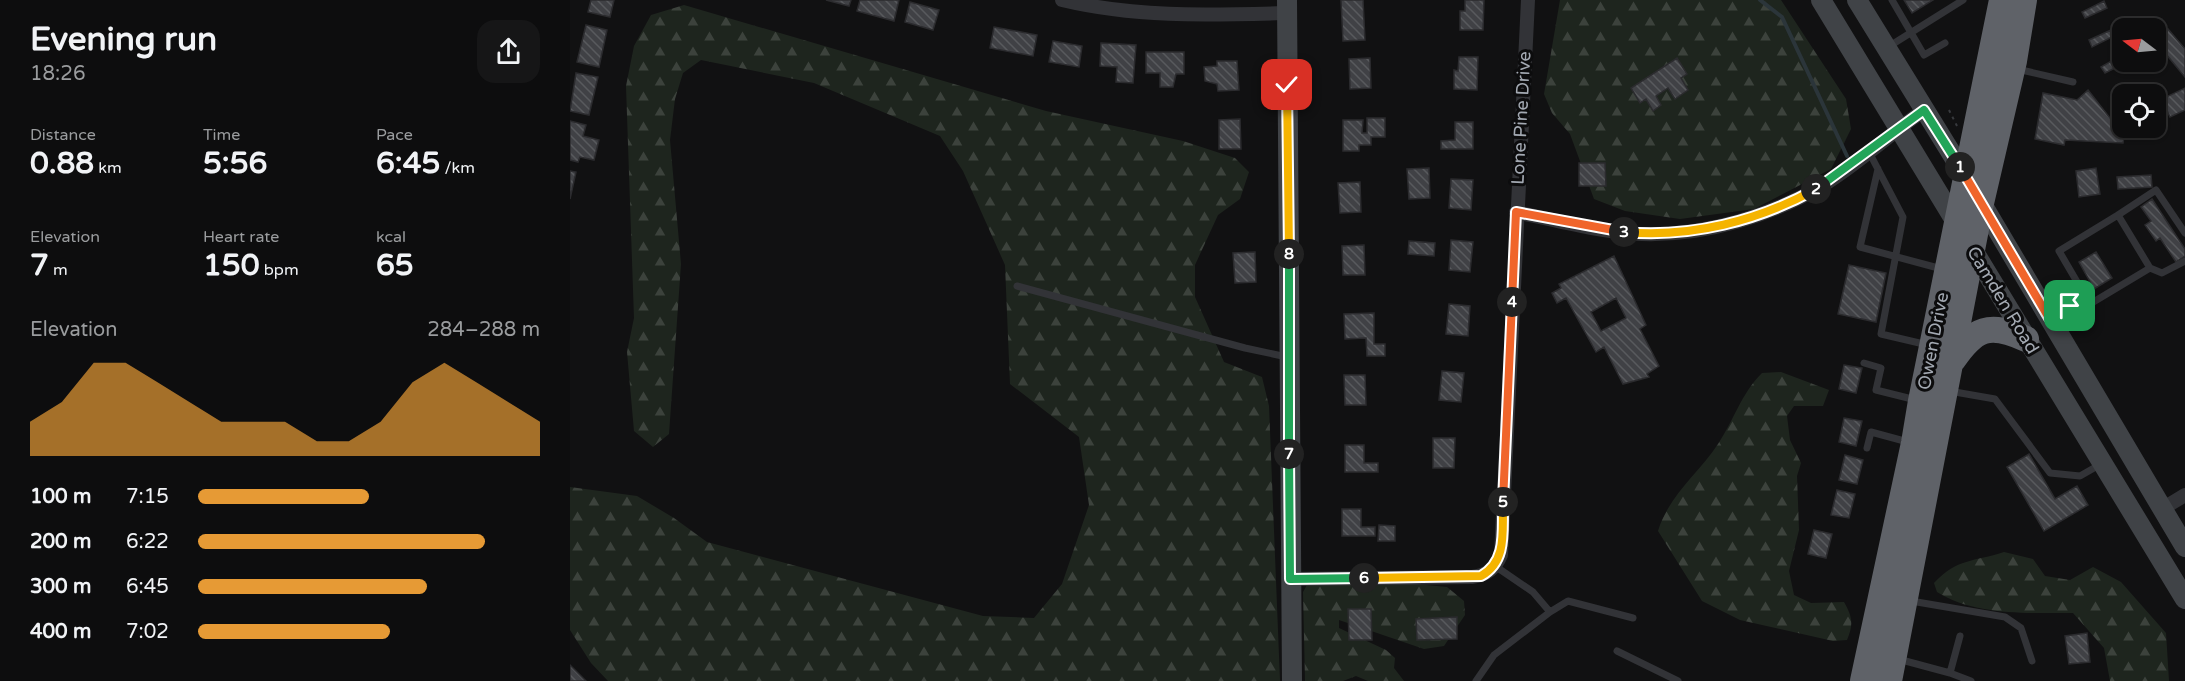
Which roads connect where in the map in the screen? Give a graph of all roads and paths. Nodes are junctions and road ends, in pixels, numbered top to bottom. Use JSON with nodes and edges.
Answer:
{"nodes":[{"id":1,"x":1062,"y":0,"type":"edge"},
{"id":2,"x":1528,"y":0,"type":"edge"},
{"id":3,"x":1821,"y":0,"type":"edge"},
{"id":4,"x":1857,"y":0,"type":"edge"},
{"id":5,"x":1892,"y":0,"type":"edge"},
{"id":6,"x":1963,"y":0,"type":"edge"},
{"id":7,"x":2002,"y":0,"type":"edge"},
{"id":8,"x":2024,"y":0,"type":"edge"},
{"id":9,"x":1287,"y":7,"type":"edge"},
{"id":10,"x":1911,"y":33,"type":"junction"},
{"id":11,"x":1945,"y":43,"type":"dead end"},
{"id":12,"x":1886,"y":48,"type":"junction"},
{"id":13,"x":2013,"y":68,"type":"junction"},
{"id":14,"x":2073,"y":82,"type":"dead end"},
{"id":15,"x":1924,"y":110,"type":"junction"},
{"id":16,"x":1949,"y":110,"type":"dead end"},
{"id":17,"x":1899,"y":127,"type":"junction"},
{"id":18,"x":1959,"y":132,"type":"dead end"},
{"id":19,"x":1869,"y":152,"type":"junction"},
{"id":20,"x":1878,"y":169,"type":"junction"},
{"id":21,"x":1966,"y":177,"type":"junction"},
{"id":22,"x":1981,"y":203,"type":"junction"},
{"id":23,"x":1516,"y":212,"type":"junction"},
{"id":24,"x":2118,"y":215,"type":"junction"},
{"id":25,"x":1956,"y":221,"type":"junction"},
{"id":26,"x":2185,"y":233,"type":"edge"},
{"id":27,"x":1972,"y":250,"type":"junction"},
{"id":28,"x":1895,"y":257,"type":"junction"},
{"id":29,"x":2185,"y":261,"type":"edge"},
{"id":30,"x":2150,"y":268,"type":"junction"},
{"id":31,"x":1946,"y":270,"type":"junction"},
{"id":32,"x":1017,"y":286,"type":"dead end"},
{"id":33,"x":2086,"y":297,"type":"junction"},
{"id":34,"x":2049,"y":318,"type":"junction"},
{"id":35,"x":2026,"y":339,"type":"junction"},
{"id":36,"x":1931,"y":346,"type":"junction"},
{"id":37,"x":1289,"y":358,"type":"junction"},
{"id":38,"x":1953,"y":360,"type":"junction"},
{"id":39,"x":1864,"y":363,"type":"dead end"},
{"id":40,"x":1947,"y":391,"type":"junction"},
{"id":41,"x":1920,"y":401,"type":"junction"},
{"id":42,"x":1914,"y":443,"type":"junction"},
{"id":43,"x":1867,"y":448,"type":"dead end"},
{"id":44,"x":2102,"y":463,"type":"junction"},
{"id":45,"x":2185,"y":495,"type":"edge"},
{"id":46,"x":2162,"y":509,"type":"junction"},
{"id":47,"x":2185,"y":547,"type":"edge"},
{"id":48,"x":1495,"y":566,"type":"junction"},
{"id":49,"x":1290,"y":579,"type":"junction"},
{"id":50,"x":1893,"y":598,"type":"junction"},
{"id":51,"x":2185,"y":599,"type":"edge"},
{"id":52,"x":1550,"y":612,"type":"junction"},
{"id":53,"x":1633,"y":618,"type":"dead end"},
{"id":54,"x":1960,"y":636,"type":"dead end"},
{"id":55,"x":1617,"y":651,"type":"dead end"},
{"id":56,"x":2032,"y":661,"type":"dead end"},
{"id":57,"x":1891,"y":670,"type":"edge"},
{"id":58,"x":1950,"y":673,"type":"junction"},
{"id":59,"x":1292,"y":681,"type":"edge"},
{"id":60,"x":1476,"y":681,"type":"edge"},
{"id":61,"x":1678,"y":681,"type":"edge"},
{"id":62,"x":1863,"y":681,"type":"edge"},
{"id":63,"x":1971,"y":681,"type":"edge"}],
"edges":[{"from":1,"to":9,"type":"street"},
{"from":2,"to":23,"type":"street","name":"Lone Pine Drive"},
{"from":3,"to":17,"type":"street","name":"Camden Road"},
{"from":4,"to":12,"type":"street","name":"Camden Road"},
{"from":5,"to":10,"type":"lane"},
{"from":6,"to":10,"type":"lane"},
{"from":7,"to":21,"type":"highway","name":"Owen Drive"},
{"from":8,"to":13,"type":"highway","name":"Owen Drive"},
{"from":9,"to":37,"type":"street"},
{"from":10,"to":11,"type":"lane"},
{"from":10,"to":12,"type":"lane"},
{"from":12,"to":15,"type":"street","name":"Camden Road"},
{"from":13,"to":14,"type":"lane"},
{"from":13,"to":22,"type":"highway","name":"Owen Drive"},
{"from":15,"to":17,"type":"street"},
{"from":15,"to":21,"type":"street","name":"Camden Road"},
{"from":16,"to":18,"type":"path"},
{"from":17,"to":19,"type":"street"},
{"from":17,"to":25,"type":"street","name":"Camden Road"},
{"from":19,"to":20,"type":"lane"},
{"from":19,"to":23,"type":"street"},
{"from":20,"to":28,"type":"lane"},
{"from":20,"to":28,"type":"lane"},
{"from":21,"to":22,"type":"street","name":"Camden Road"},
{"from":21,"to":25,"type":"highway","name":"Owen Drive"},
{"from":22,"to":27,"type":"highway","name":"Owen Drive"},
{"from":22,"to":34,"type":"street","name":"Camden Road"},
{"from":23,"to":48,"type":"street","name":"Lone Pine Drive"},
{"from":24,"to":26,"type":"lane"},
{"from":24,"to":30,"type":"lane"},
{"from":24,"to":33,"type":"lane"},
{"from":25,"to":27,"type":"street","name":"Camden Road"},
{"from":25,"to":31,"type":"highway","name":"Owen Drive"},
{"from":27,"to":35,"type":"street","name":"Camden Road"},
{"from":27,"to":38,"type":"highway","name":"Owen Drive"},
{"from":28,"to":31,"type":"lane"},
{"from":28,"to":36,"type":"lane"},
{"from":29,"to":30,"type":"lane"},
{"from":30,"to":33,"type":"lane"},
{"from":31,"to":36,"type":"highway","name":"Owen Drive"},
{"from":32,"to":37,"type":"lane"},
{"from":33,"to":34,"type":"lane"},
{"from":34,"to":46,"type":"street","name":"Camden Road"},
{"from":35,"to":38,"type":"highway"},
{"from":35,"to":44,"type":"street","name":"Camden Road"},
{"from":36,"to":41,"type":"highway","name":"Owen Drive"},
{"from":37,"to":49,"type":"street"},
{"from":38,"to":40,"type":"highway","name":"Owen Drive"},
{"from":39,"to":41,"type":"lane"},
{"from":40,"to":44,"type":"lane"},
{"from":40,"to":50,"type":"highway","name":"Owen Drive"},
{"from":41,"to":42,"type":"highway","name":"Owen Drive"},
{"from":42,"to":43,"type":"lane"},
{"from":42,"to":50,"type":"highway","name":"Owen Drive"},
{"from":44,"to":51,"type":"street","name":"Camden Road"},
{"from":45,"to":46,"type":"street"},
{"from":46,"to":47,"type":"street","name":"Camden Road"},
{"from":48,"to":49,"type":"street"},
{"from":48,"to":52,"type":"lane"},
{"from":49,"to":59,"type":"street"},
{"from":50,"to":56,"type":"lane"},
{"from":50,"to":57,"type":"highway","name":"Owen Drive"},
{"from":50,"to":62,"type":"highway","name":"Owen Drive"},
{"from":52,"to":53,"type":"lane"},
{"from":52,"to":60,"type":"lane"},
{"from":54,"to":58,"type":"lane"},
{"from":55,"to":61,"type":"lane"},
{"from":57,"to":58,"type":"lane"},
{"from":58,"to":63,"type":"lane"}]}
